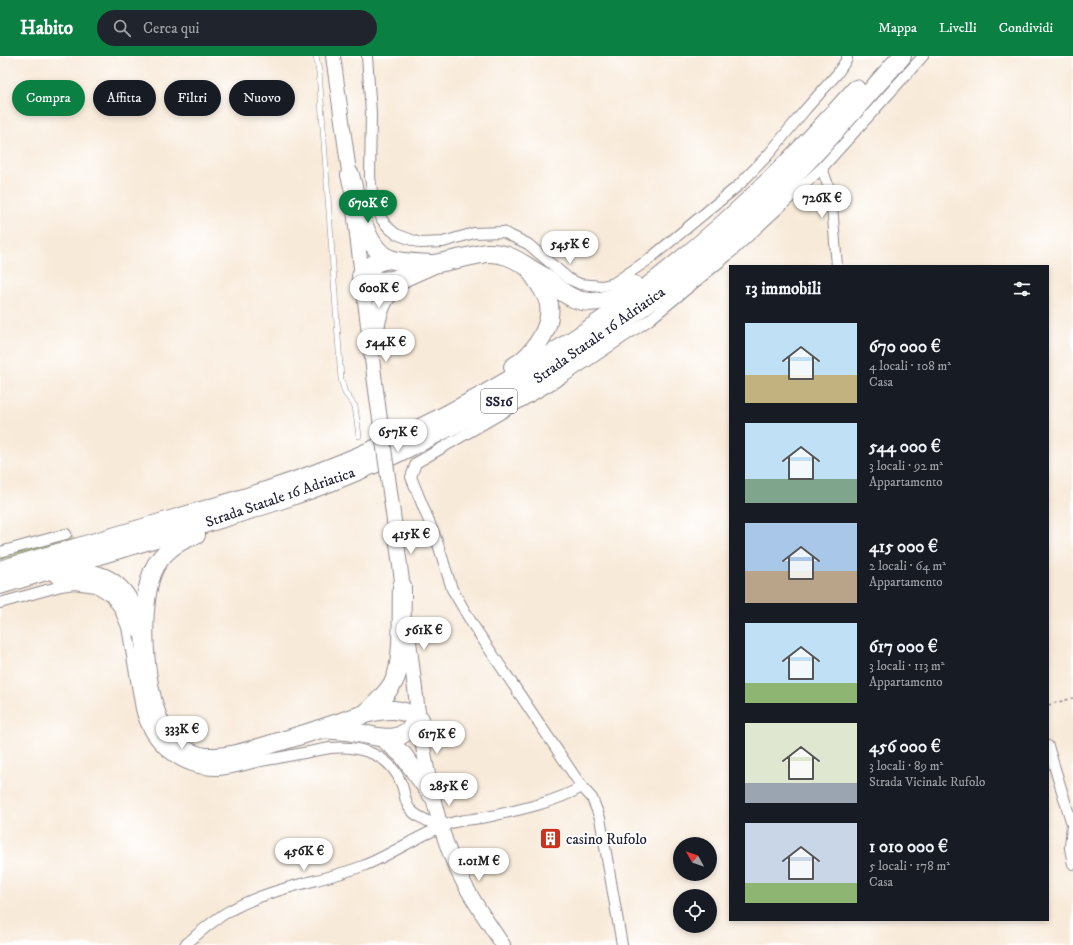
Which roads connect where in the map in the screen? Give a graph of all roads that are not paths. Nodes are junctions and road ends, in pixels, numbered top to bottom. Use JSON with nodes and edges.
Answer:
{"nodes":[{"id":1,"x":316,"y":56,"type":"edge"},
{"id":2,"x":332,"y":56,"type":"edge"},
{"id":3,"x":366,"y":56,"type":"edge"},
{"id":4,"x":847,"y":56,"type":"edge"},
{"id":5,"x":885,"y":56,"type":"edge"},
{"id":6,"x":902,"y":56,"type":"edge"},
{"id":7,"x":923,"y":56,"type":"edge"},
{"id":8,"x":822,"y":168,"type":"junction"},
{"id":9,"x":350,"y":175,"type":"junction"},
{"id":10,"x":716,"y":230,"type":"junction"},
{"id":11,"x":390,"y":259,"type":"junction"},
{"id":12,"x":434,"y":264,"type":"junction"},
{"id":13,"x":837,"y":265,"type":"edge"},
{"id":14,"x":528,"y":267,"type":"junction"},
{"id":15,"x":361,"y":276,"type":"junction"},
{"id":16,"x":407,"y":276,"type":"junction"},
{"id":17,"x":371,"y":346,"type":"junction"},
{"id":18,"x":404,"y":435,"type":"junction"},
{"id":19,"x":359,"y":436,"type":"dead end"},
{"id":20,"x":249,"y":510,"type":"junction"},
{"id":21,"x":66,"y":534,"type":"dead end"},
{"id":22,"x":0,"y":552,"type":"edge"},
{"id":23,"x":0,"y":570,"type":"edge"},
{"id":24,"x":0,"y":585,"type":"edge"},
{"id":25,"x":402,"y":586,"type":"junction"},
{"id":26,"x":0,"y":592,"type":"edge"},
{"id":27,"x":0,"y":603,"type":"edge"},
{"id":28,"x":144,"y":643,"type":"junction"},
{"id":29,"x":366,"y":713,"type":"junction"},
{"id":30,"x":420,"y":719,"type":"junction"},
{"id":31,"x":319,"y":730,"type":"junction"},
{"id":32,"x":384,"y":738,"type":"junction"},
{"id":33,"x":1049,"y":749,"type":"edge"},
{"id":34,"x":582,"y":787,"type":"junction"},
{"id":35,"x":432,"y":795,"type":"junction"},
{"id":36,"x":441,"y":827,"type":"junction"},
{"id":37,"x":1073,"y":864,"type":"edge"},
{"id":38,"x":185,"y":945,"type":"edge"},
{"id":39,"x":503,"y":945,"type":"edge"},
{"id":40,"x":622,"y":945,"type":"edge"}],
"edges":[{"from":1,"to":19,"type":"lane"},
{"from":2,"to":9,"type":"main road"},
{"from":3,"to":4,"type":"street"},
{"from":5,"to":10,"type":"highway","name":"Strada Statale 16 Adriatica","number":"SS16"},
{"from":6,"to":20,"type":"highway","name":"Strada Statale 16 Adriatica","number":"SS16"},
{"from":7,"to":8,"type":"street"},
{"from":8,"to":13,"type":"street"},
{"from":8,"to":34,"type":"street"},
{"from":9,"to":11,"type":"highway"},
{"from":9,"to":15,"type":"main road"},
{"from":10,"to":14,"type":"highway"},
{"from":10,"to":18,"type":"highway","name":"Strada Statale 16 Adriatica","number":"SS16"},
{"from":11,"to":12,"type":"highway"},
{"from":11,"to":15,"type":"highway"},
{"from":12,"to":14,"type":"highway"},
{"from":12,"to":16,"type":"highway"},
{"from":14,"to":18,"type":"highway"},
{"from":15,"to":16,"type":"highway"},
{"from":15,"to":17,"type":"main road"},
{"from":16,"to":17,"type":"highway"},
{"from":17,"to":25,"type":"main road","bridge":true},
{"from":18,"to":23,"type":"highway","name":"Strada Statale 16 Adriatica","number":"SS16"},
{"from":20,"to":24,"type":"highway","name":"Strada Statale 16 Adriatica","number":"SS16"},
{"from":20,"to":28,"type":"highway"},
{"from":21,"to":22,"type":"street"},
{"from":25,"to":29,"type":"highway"},
{"from":25,"to":30,"type":"main road"},
{"from":26,"to":28,"type":"highway"},
{"from":27,"to":36,"type":"street"},
{"from":28,"to":31,"type":"highway"},
{"from":29,"to":30,"type":"highway"},
{"from":29,"to":31,"type":"highway"},
{"from":30,"to":32,"type":"highway"},
{"from":30,"to":35,"type":"main road"},
{"from":31,"to":32,"type":"highway"},
{"from":32,"to":35,"type":"highway"},
{"from":33,"to":37,"type":"street"},
{"from":34,"to":36,"type":"street"},
{"from":34,"to":40,"type":"street"},
{"from":35,"to":36,"type":"main road"},
{"from":36,"to":38,"type":"street"},
{"from":36,"to":39,"type":"main road"}]}
